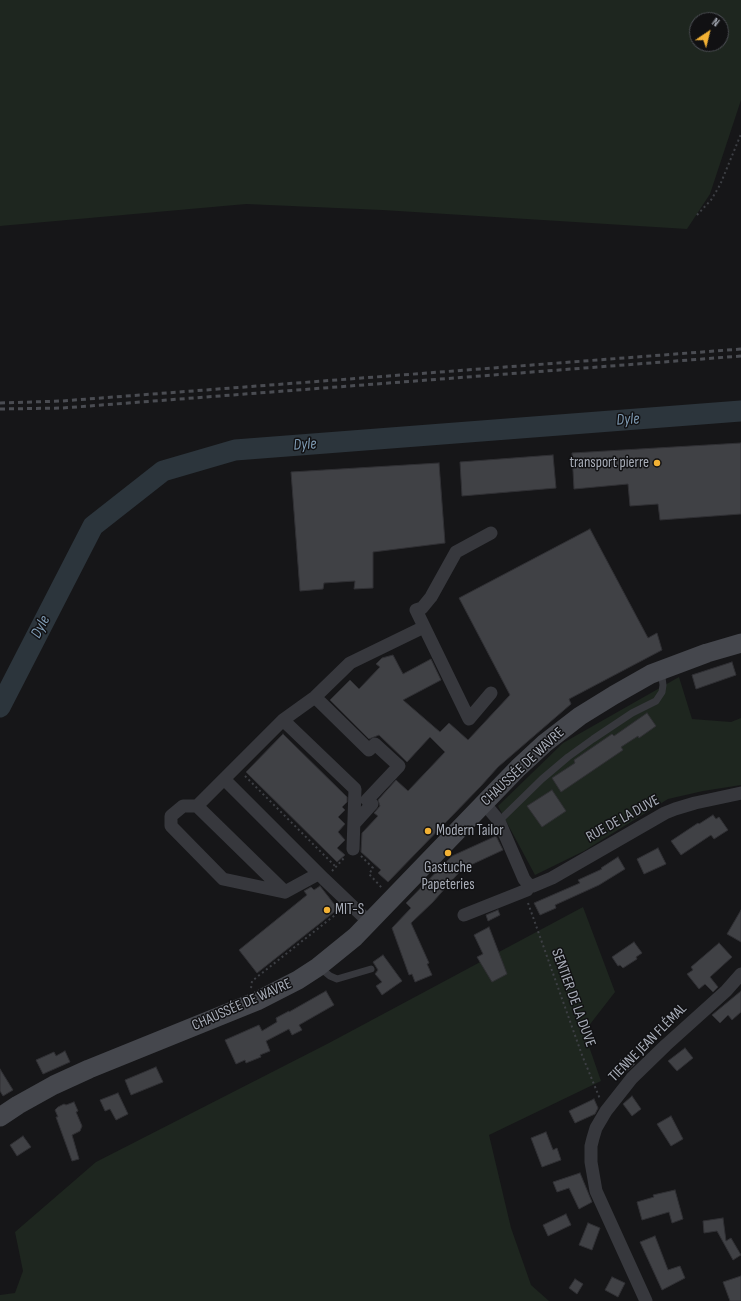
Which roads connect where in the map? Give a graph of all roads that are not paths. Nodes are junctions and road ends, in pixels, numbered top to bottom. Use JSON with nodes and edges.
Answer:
{"nodes":[{"id":1,"x":491,"y":532,"type":"dead end"},
{"id":2,"x":424,"y":627,"type":"junction"},
{"id":3,"x":741,"y":643,"type":"edge"},
{"id":4,"x":661,"y":670,"type":"junction"},
{"id":5,"x":492,"y":693,"type":"dead end"},
{"id":6,"x":315,"y":697,"type":"junction"},
{"id":7,"x":283,"y":720,"type":"junction"},
{"id":8,"x":224,"y":779,"type":"junction"},
{"id":9,"x":741,"y":793,"type":"edge"},
{"id":10,"x":484,"y":803,"type":"junction"},
{"id":11,"x":196,"y":806,"type":"junction"},
{"id":12,"x":499,"y":821,"type":"junction"},
{"id":13,"x":354,"y":824,"type":"junction"},
{"id":14,"x":353,"y":849,"type":"road end"},
{"id":15,"x":321,"y":876,"type":"junction"},
{"id":16,"x":527,"y":887,"type":"junction"},
{"id":17,"x":285,"y":892,"type":"junction"},
{"id":18,"x":464,"y":915,"type":"dead end"},
{"id":19,"x":369,"y":922,"type":"junction"},
{"id":20,"x":318,"y":967,"type":"junction"},
{"id":21,"x":371,"y":969,"type":"dead end"},
{"id":22,"x":741,"y":974,"type":"edge"},
{"id":23,"x":0,"y":1117,"type":"edge"},
{"id":24,"x":646,"y":1301,"type":"edge"}],
"edges":[{"from":1,"to":2,"type":"street"},
{"from":2,"to":5,"type":"street"},
{"from":2,"to":6,"type":"street"},
{"from":3,"to":4,"type":"main road","name":"CHAUSSÉE DE WAVRE"},
{"from":4,"to":10,"type":"main road","name":"CHAUSSÉE DE WAVRE"},
{"from":4,"to":12,"type":"lane"},
{"from":6,"to":7,"type":"street"},
{"from":6,"to":13,"type":"street"},
{"from":7,"to":8,"type":"street"},
{"from":7,"to":13,"type":"street"},
{"from":8,"to":11,"type":"street"},
{"from":8,"to":15,"type":"street"},
{"from":9,"to":16,"type":"street","name":"RUE DE LA DUVE"},
{"from":10,"to":12,"type":"street"},
{"from":10,"to":19,"type":"main road","name":"CHAUSSÉE DE WAVRE"},
{"from":11,"to":17,"type":"street"},
{"from":11,"to":17,"type":"street"},
{"from":12,"to":16,"type":"street"},
{"from":13,"to":14,"type":"street"},
{"from":15,"to":17,"type":"street"},
{"from":15,"to":19,"type":"street"},
{"from":16,"to":18,"type":"street","name":"RUE DE LA DUVE"},
{"from":19,"to":20,"type":"main road","name":"CHAUSSÉE DE WAVRE"},
{"from":20,"to":21,"type":"lane"},
{"from":20,"to":23,"type":"main road","name":"CHAUSSÉE DE WAVRE"},
{"from":22,"to":24,"type":"street","name":"TIENNE JEAN FLÉMAL"}]}
